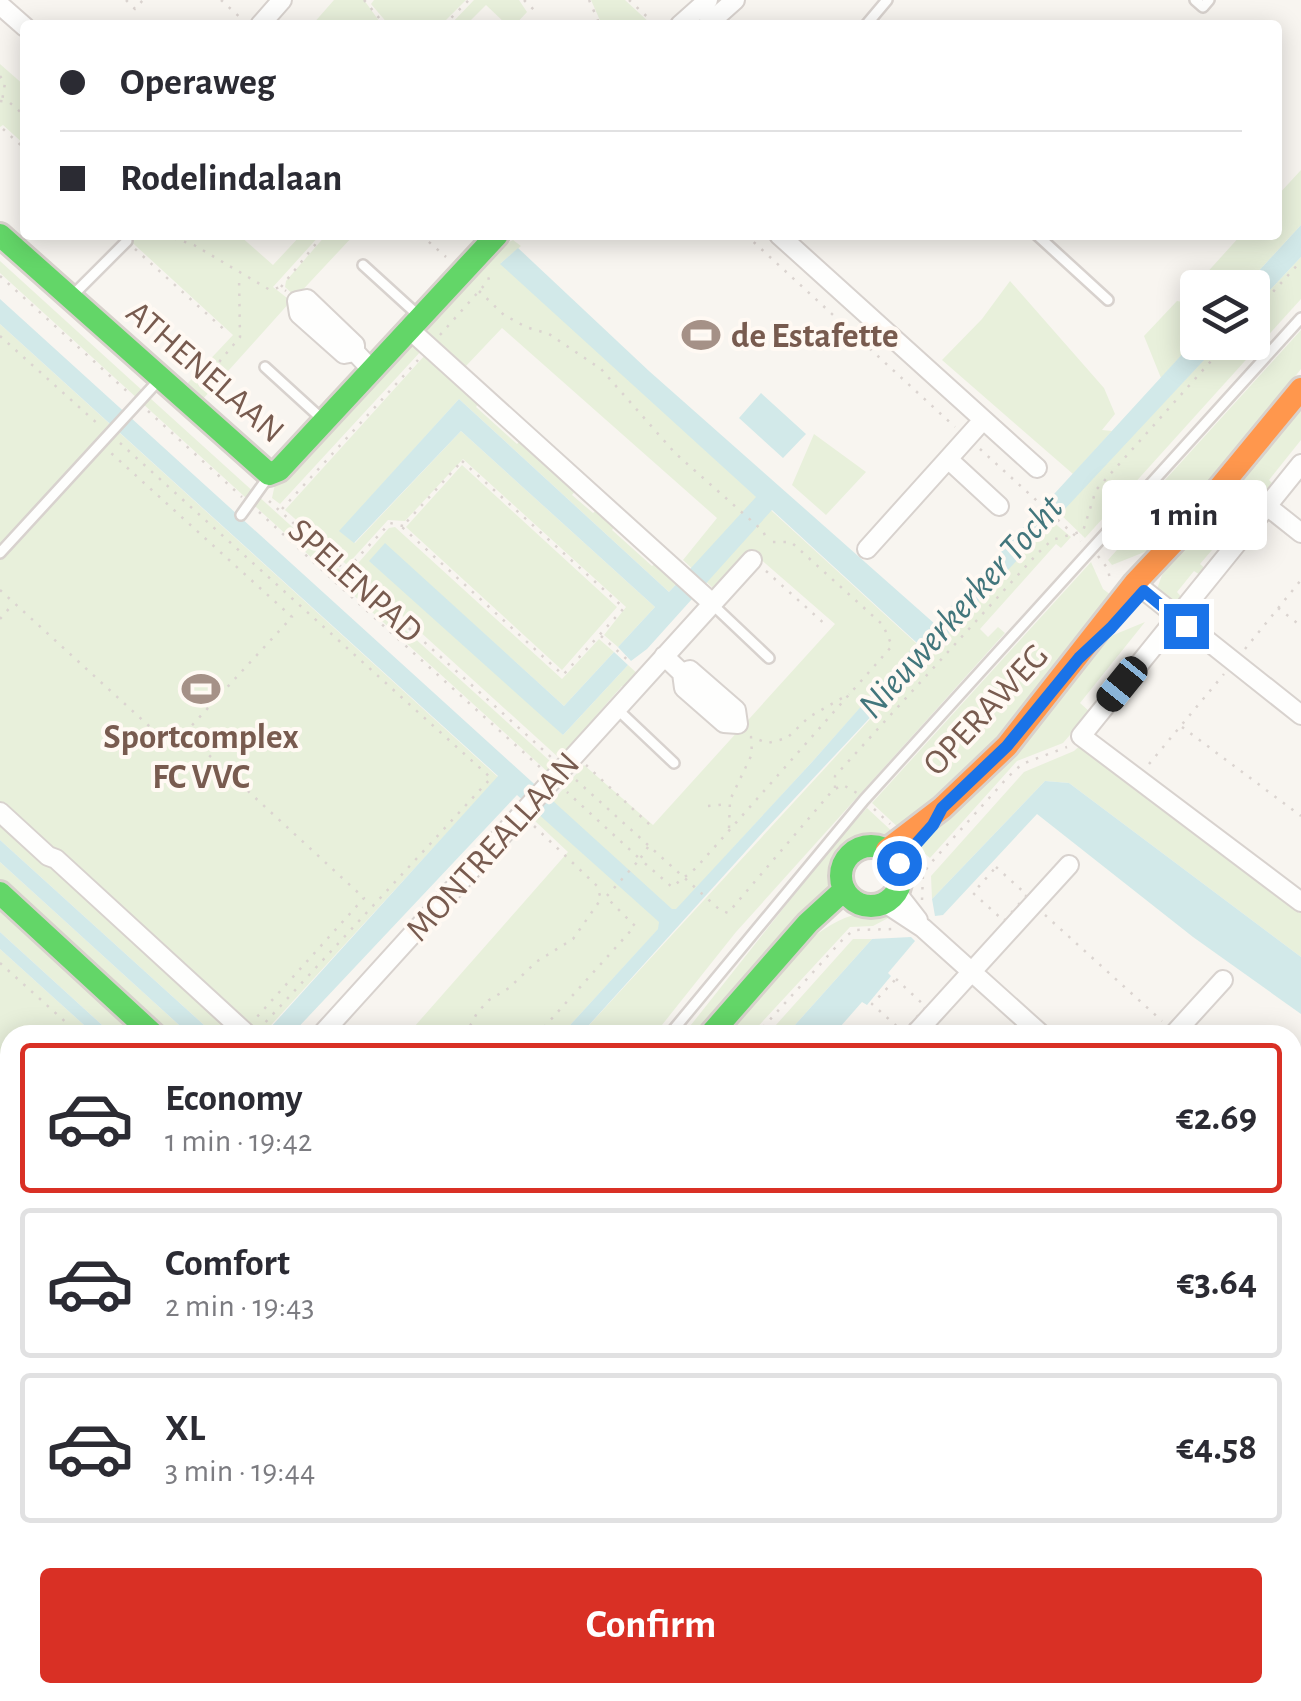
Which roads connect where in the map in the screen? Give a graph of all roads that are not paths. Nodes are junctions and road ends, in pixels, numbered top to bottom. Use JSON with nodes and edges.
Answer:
{"nodes":[{"id":1,"x":282,"y":0,"type":"edge"},
{"id":2,"x":708,"y":0,"type":"edge"},
{"id":3,"x":735,"y":0,"type":"edge"},
{"id":4,"x":888,"y":0,"type":"edge"},
{"id":5,"x":1196,"y":0,"type":"edge"},
{"id":6,"x":1209,"y":0,"type":"edge"},
{"id":7,"x":0,"y":4,"type":"edge"},
{"id":8,"x":264,"y":20,"type":"edge"},
{"id":9,"x":686,"y":20,"type":"edge"},
{"id":10,"x":713,"y":20,"type":"edge"},
{"id":11,"x":870,"y":20,"type":"edge"},
{"id":12,"x":20,"y":23,"type":"edge"},
{"id":13,"x":0,"y":235,"type":"edge"},
{"id":14,"x":489,"y":240,"type":"edge"},
{"id":15,"x":785,"y":240,"type":"edge"},
{"id":16,"x":1042,"y":240,"type":"edge"},
{"id":17,"x":126,"y":242,"type":"road end"},
{"id":18,"x":363,"y":265,"type":"dead end"},
{"id":19,"x":70,"y":298,"type":"junction"},
{"id":20,"x":1108,"y":300,"type":"dead end"},
{"id":21,"x":1301,"y":318,"type":"edge"},
{"id":22,"x":413,"y":322,"type":"junction"},
{"id":23,"x":264,"y":368,"type":"dead end"},
{"id":24,"x":160,"y":379,"type":"junction"},
{"id":25,"x":1301,"y":389,"type":"edge"},
{"id":26,"x":984,"y":420,"type":"junction"},
{"id":27,"x":324,"y":421,"type":"junction"},
{"id":28,"x":948,"y":459,"type":"junction"},
{"id":29,"x":1301,"y":464,"type":"edge"},
{"id":30,"x":1037,"y":468,"type":"dead end"},
{"id":31,"x":264,"y":483,"type":"junction"},
{"id":32,"x":999,"y":506,"type":"dead end"},
{"id":33,"x":1267,"y":506,"type":"junction"},
{"id":34,"x":241,"y":515,"type":"dead end"},
{"id":35,"x":1301,"y":534,"type":"edge"},
{"id":36,"x":867,"y":549,"type":"dead end"},
{"id":37,"x":0,"y":553,"type":"edge"},
{"id":38,"x":756,"y":562,"type":"road end"},
{"id":39,"x":1139,"y":587,"type":"junction"},
{"id":40,"x":706,"y":598,"type":"junction"},
{"id":41,"x":1175,"y":618,"type":"junction"},
{"id":42,"x":664,"y":656,"type":"junction"},
{"id":43,"x":769,"y":658,"type":"dead end"},
{"id":44,"x":682,"y":673,"type":"dead end"},
{"id":45,"x":616,"y":709,"type":"junction"},
{"id":46,"x":1301,"y":715,"type":"edge"},
{"id":47,"x":674,"y":763,"type":"dead end"},
{"id":48,"x":0,"y":812,"type":"edge"},
{"id":49,"x":893,"y":856,"type":"junction"},
{"id":50,"x":1069,"y":865,"type":"dead end"},
{"id":51,"x":0,"y":893,"type":"edge"},
{"id":52,"x":849,"y":896,"type":"junction"},
{"id":53,"x":891,"y":898,"type":"junction"},
{"id":54,"x":1301,"y":902,"type":"edge"},
{"id":55,"x":972,"y":972,"type":"junction"},
{"id":56,"x":1223,"y":980,"type":"dead end"},
{"id":57,"x":143,"y":1025,"type":"edge"},
{"id":58,"x":247,"y":1025,"type":"edge"},
{"id":59,"x":330,"y":1025,"type":"edge"},
{"id":60,"x":677,"y":1025,"type":"edge"},
{"id":61,"x":719,"y":1025,"type":"edge"},
{"id":62,"x":923,"y":1025,"type":"edge"},
{"id":63,"x":1031,"y":1025,"type":"edge"},
{"id":64,"x":1182,"y":1025,"type":"edge"}],
"edges":[{"from":1,"to":8,"type":"street"},
{"from":2,"to":9,"type":"street"},
{"from":3,"to":10,"type":"street"},
{"from":4,"to":11,"type":"lane"},
{"from":5,"to":6,"type":"lane"},
{"from":7,"to":12,"type":"street"},
{"from":13,"to":19,"type":"main road","name":"ATHENELAAN"},
{"from":14,"to":22,"type":"main road","name":"ATHENELAAN"},
{"from":15,"to":26,"type":"street"},
{"from":16,"to":20,"type":"lane"},
{"from":17,"to":19,"type":"lane"},
{"from":18,"to":22,"type":"lane"},
{"from":19,"to":24,"type":"main road","name":"ATHENELAAN"},
{"from":21,"to":60,"type":"lane"},
{"from":22,"to":27,"type":"main road","name":"ATHENELAAN"},
{"from":22,"to":40,"type":"street"},
{"from":23,"to":27,"type":"lane"},
{"from":24,"to":31,"type":"main road","name":"ATHENELAAN"},
{"from":24,"to":37,"type":"lane"},
{"from":25,"to":39,"type":"main road","name":"OPERAWEG"},
{"from":26,"to":28,"type":"street"},
{"from":26,"to":30,"type":"street"},
{"from":27,"to":31,"type":"main road","name":"ATHENELAAN"},
{"from":28,"to":32,"type":"street"},
{"from":28,"to":36,"type":"street"},
{"from":29,"to":33,"type":"street"},
{"from":31,"to":34,"type":"lane"},
{"from":33,"to":35,"type":"street"},
{"from":33,"to":41,"type":"street"},
{"from":38,"to":40,"type":"street","name":"MONTREALLAAN"},
{"from":39,"to":41,"type":"street"},
{"from":39,"to":49,"type":"main road","name":"OPERAWEG"},
{"from":40,"to":42,"type":"street","name":"MONTREALLAAN"},
{"from":40,"to":43,"type":"lane"},
{"from":41,"to":46,"type":"street"},
{"from":41,"to":54,"type":"street"},
{"from":42,"to":44,"type":"street"},
{"from":42,"to":45,"type":"street","name":"MONTREALLAAN"},
{"from":45,"to":47,"type":"lane"},
{"from":45,"to":59,"type":"street","name":"MONTREALLAAN"},
{"from":48,"to":58,"type":"street"},
{"from":49,"to":52,"type":"main road"},
{"from":49,"to":53,"type":"main road"},
{"from":50,"to":55,"type":"street"},
{"from":51,"to":57,"type":"main road"},
{"from":52,"to":53,"type":"main road"},
{"from":52,"to":61,"type":"main road"},
{"from":53,"to":55,"type":"street"},
{"from":55,"to":62,"type":"street"},
{"from":55,"to":63,"type":"street"},
{"from":56,"to":64,"type":"street"}]}
